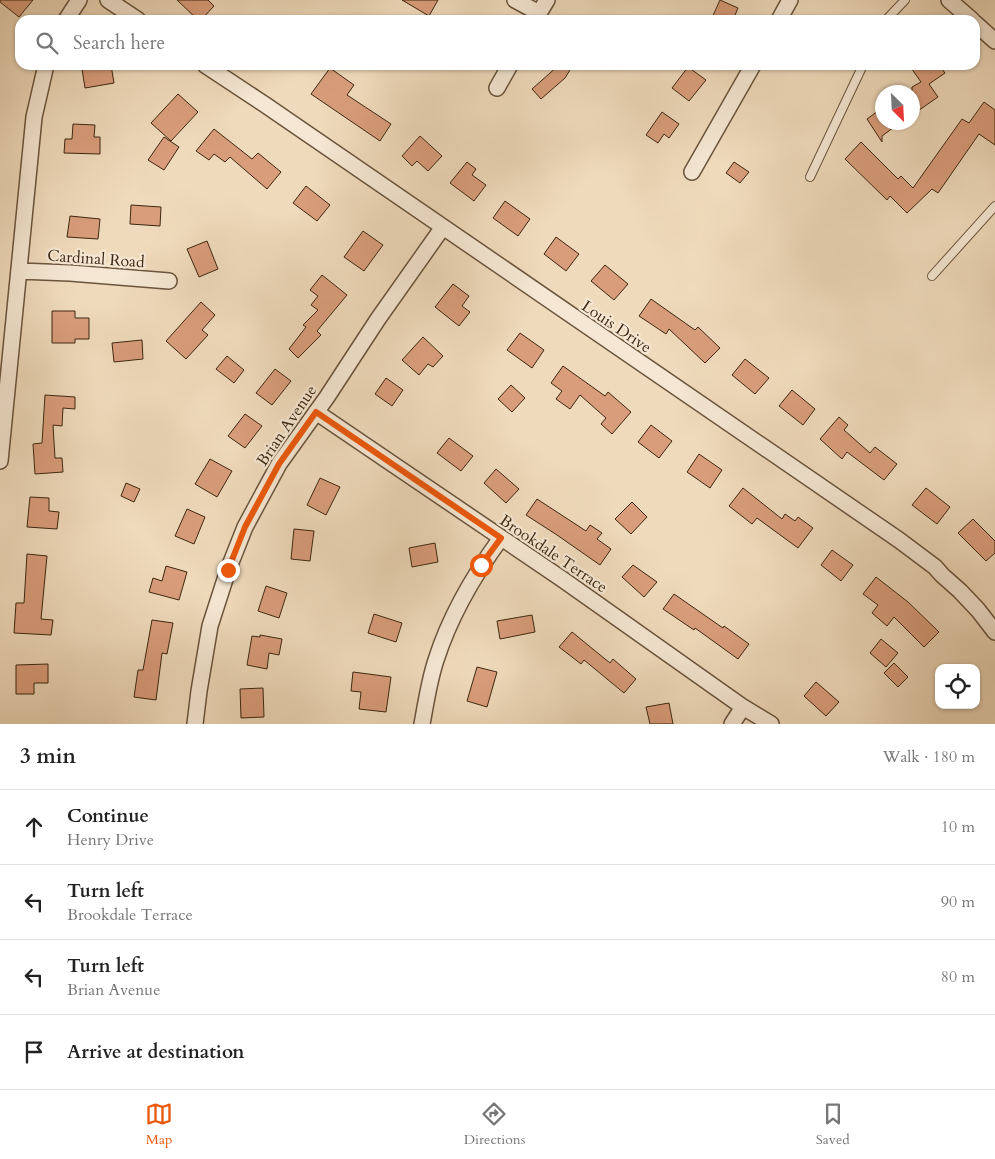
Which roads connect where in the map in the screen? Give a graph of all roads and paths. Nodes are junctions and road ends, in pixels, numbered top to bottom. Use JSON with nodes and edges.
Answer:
{"nodes":[{"id":1,"x":79,"y":0,"type":"edge"},
{"id":2,"x":108,"y":0,"type":"edge"},
{"id":3,"x":516,"y":0,"type":"edge"},
{"id":4,"x":790,"y":0,"type":"edge"},
{"id":5,"x":905,"y":0,"type":"edge"},
{"id":6,"x":949,"y":0,"type":"edge"},
{"id":7,"x":540,"y":11,"type":"edge"},
{"id":8,"x":69,"y":15,"type":"edge"},
{"id":9,"x":130,"y":15,"type":"edge"},
{"id":10,"x":782,"y":15,"type":"edge"},
{"id":11,"x":891,"y":15,"type":"edge"},
{"id":12,"x":966,"y":15,"type":"edge"},
{"id":13,"x":980,"y":28,"type":"edge"},
{"id":14,"x":995,"y":41,"type":"edge"},
{"id":15,"x":45,"y":70,"type":"edge"},
{"id":16,"x":212,"y":70,"type":"edge"},
{"id":17,"x":507,"y":70,"type":"edge"},
{"id":18,"x":750,"y":70,"type":"edge"},
{"id":19,"x":860,"y":70,"type":"edge"},
{"id":20,"x":497,"y":88,"type":"dead end"},
{"id":21,"x":692,"y":172,"type":"dead end"},
{"id":22,"x":810,"y":177,"type":"dead end"},
{"id":23,"x":995,"y":206,"type":"edge"},
{"id":24,"x":443,"y":227,"type":"junction"},
{"id":25,"x":19,"y":271,"type":"junction"},
{"id":26,"x":932,"y":276,"type":"dead end"},
{"id":27,"x":170,"y":281,"type":"dead end"},
{"id":28,"x":316,"y":412,"type":"junction"},
{"id":29,"x":0,"y":461,"type":"edge"},
{"id":30,"x":501,"y":538,"type":"junction"},
{"id":31,"x":995,"y":632,"type":"edge"},
{"id":32,"x":743,"y":707,"type":"junction"},
{"id":33,"x":196,"y":724,"type":"edge"},
{"id":34,"x":422,"y":724,"type":"edge"},
{"id":35,"x":732,"y":724,"type":"edge"},
{"id":36,"x":771,"y":724,"type":"edge"}],
"edges":[{"from":1,"to":8,"type":"street"},
{"from":2,"to":9,"type":"street"},
{"from":3,"to":7,"type":"street"},
{"from":4,"to":10,"type":"street"},
{"from":5,"to":11,"type":"lane"},
{"from":6,"to":12,"type":"street"},
{"from":13,"to":14,"type":"street"},
{"from":15,"to":25,"type":"street"},
{"from":16,"to":24,"type":"street","name":"Louis Drive"},
{"from":17,"to":20,"type":"street"},
{"from":18,"to":21,"type":"street"},
{"from":19,"to":22,"type":"lane"},
{"from":23,"to":26,"type":"lane"},
{"from":24,"to":28,"type":"street","name":"Brian Avenue"},
{"from":24,"to":31,"type":"street","name":"Louis Drive"},
{"from":25,"to":27,"type":"street","name":"Cardinal Road"},
{"from":25,"to":29,"type":"street"},
{"from":28,"to":30,"type":"street","name":"Brookdale Terrace"},
{"from":28,"to":33,"type":"street","name":"Brian Avenue"},
{"from":30,"to":32,"type":"street","name":"Brookdale Terrace"},
{"from":30,"to":34,"type":"street"},
{"from":32,"to":35,"type":"street"},
{"from":32,"to":36,"type":"street","name":"Brookdale Terrace"}]}
